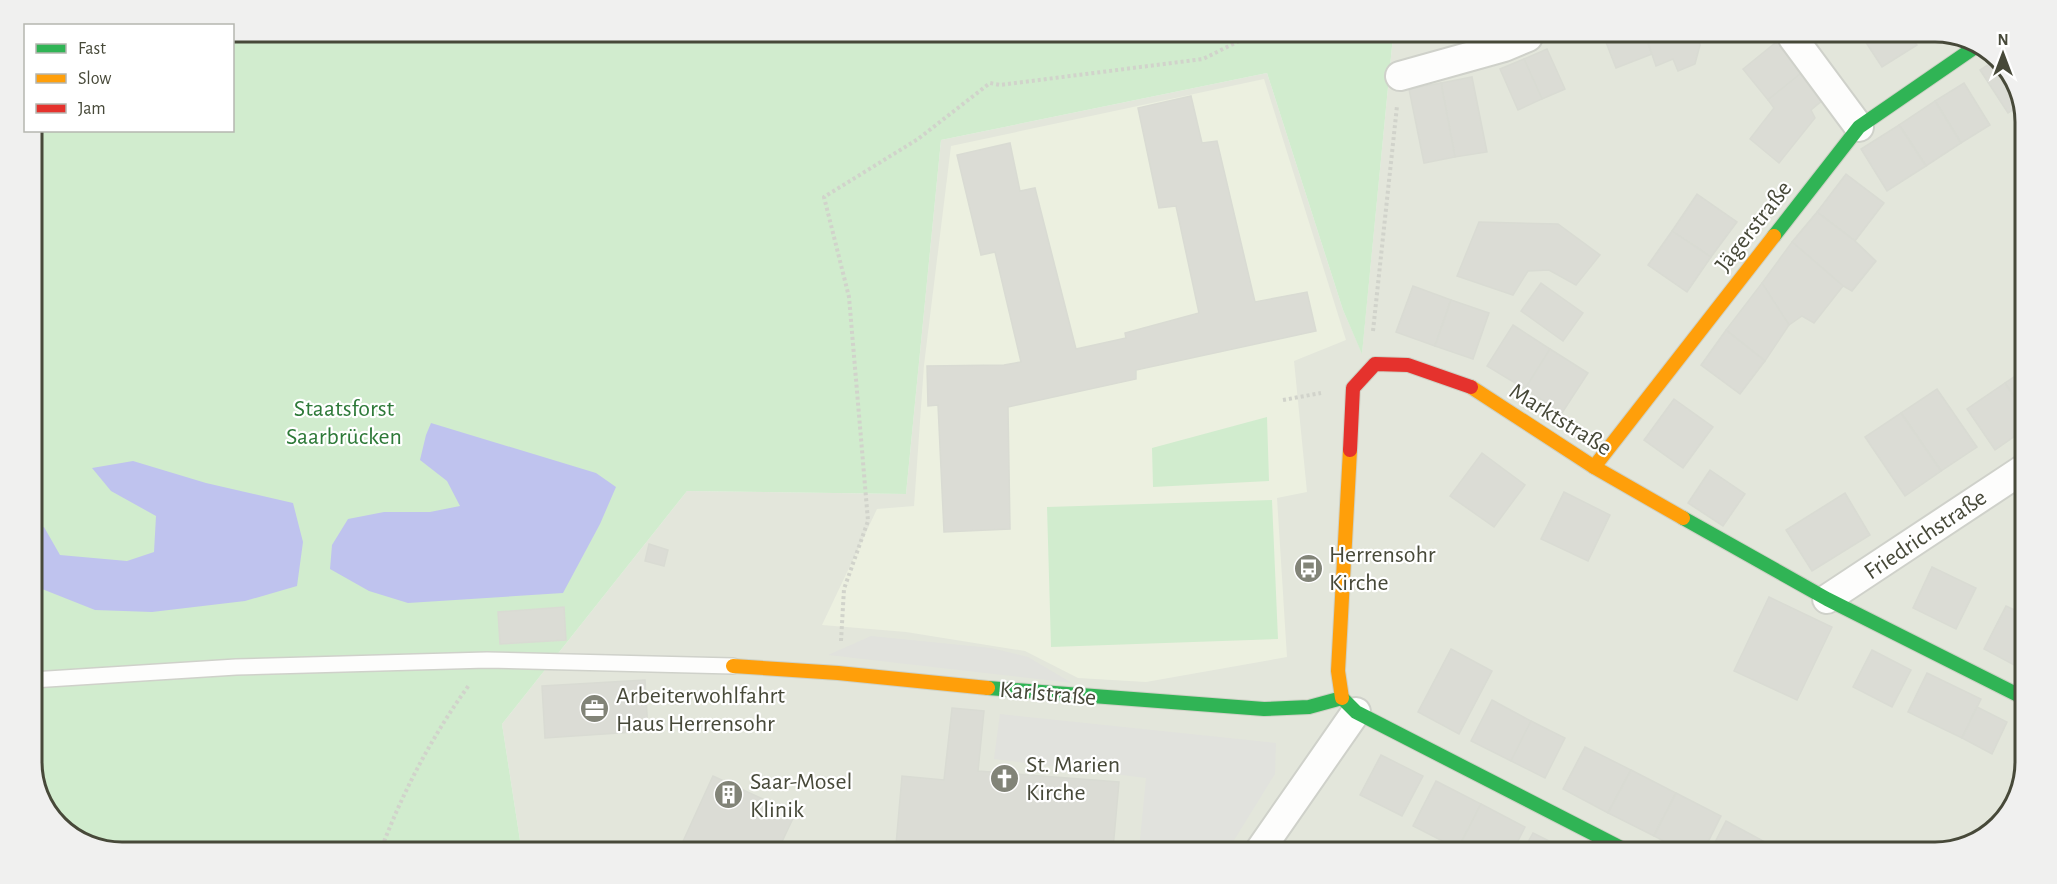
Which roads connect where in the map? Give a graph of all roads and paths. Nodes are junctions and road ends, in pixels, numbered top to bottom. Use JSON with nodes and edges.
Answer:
{"nodes":[{"id":1,"x":1239,"y":42,"type":"edge"},
{"id":2,"x":1516,"y":42,"type":"edge"},
{"id":3,"x":1796,"y":42,"type":"edge"},
{"id":4,"x":1970,"y":50,"type":"edge"},
{"id":5,"x":1400,"y":76,"type":"joint"},
{"id":6,"x":1859,"y":127,"type":"junction"},
{"id":7,"x":1373,"y":331,"type":"dead end"},
{"id":8,"x":1301,"y":397,"type":"dead end"},
{"id":9,"x":1283,"y":400,"type":"dead end"},
{"id":10,"x":1594,"y":467,"type":"junction"},
{"id":11,"x":2015,"y":475,"type":"edge"},
{"id":12,"x":1827,"y":599,"type":"junction"},
{"id":13,"x":487,"y":660,"type":"junction"},
{"id":14,"x":733,"y":666,"type":"joint"},
{"id":15,"x":838,"y":673,"type":"junction"},
{"id":16,"x":42,"y":679,"type":"edge"},
{"id":17,"x":2015,"y":693,"type":"edge"},
{"id":18,"x":1349,"y":705,"type":"junction"},
{"id":19,"x":384,"y":842,"type":"edge"},
{"id":20,"x":1265,"y":842,"type":"edge"},
{"id":21,"x":1610,"y":842,"type":"edge"}],
"edges":[{"from":1,"to":15,"type":"path"},
{"from":2,"to":5,"type":"street"},
{"from":3,"to":6,"type":"street"},
{"from":4,"to":6,"type":"street","name":"Jägerstraße"},
{"from":5,"to":7,"type":"path"},
{"from":6,"to":10,"type":"street","name":"Jägerstraße"},
{"from":8,"to":9,"type":"path"},
{"from":10,"to":12,"type":"street","name":"Marktstraße"},
{"from":10,"to":18,"type":"street","name":"Marktstraße"},
{"from":11,"to":12,"type":"street","name":"Friedrichstraße"},
{"from":12,"to":17,"type":"street","name":"Marktstraße"},
{"from":13,"to":14,"type":"lane"},
{"from":13,"to":16,"type":"lane"},
{"from":13,"to":19,"type":"path"},
{"from":14,"to":15,"type":"street","name":"Karlstraße"},
{"from":15,"to":18,"type":"street","name":"Karlstraße"},
{"from":18,"to":20,"type":"street"},
{"from":18,"to":21,"type":"street"}]}
